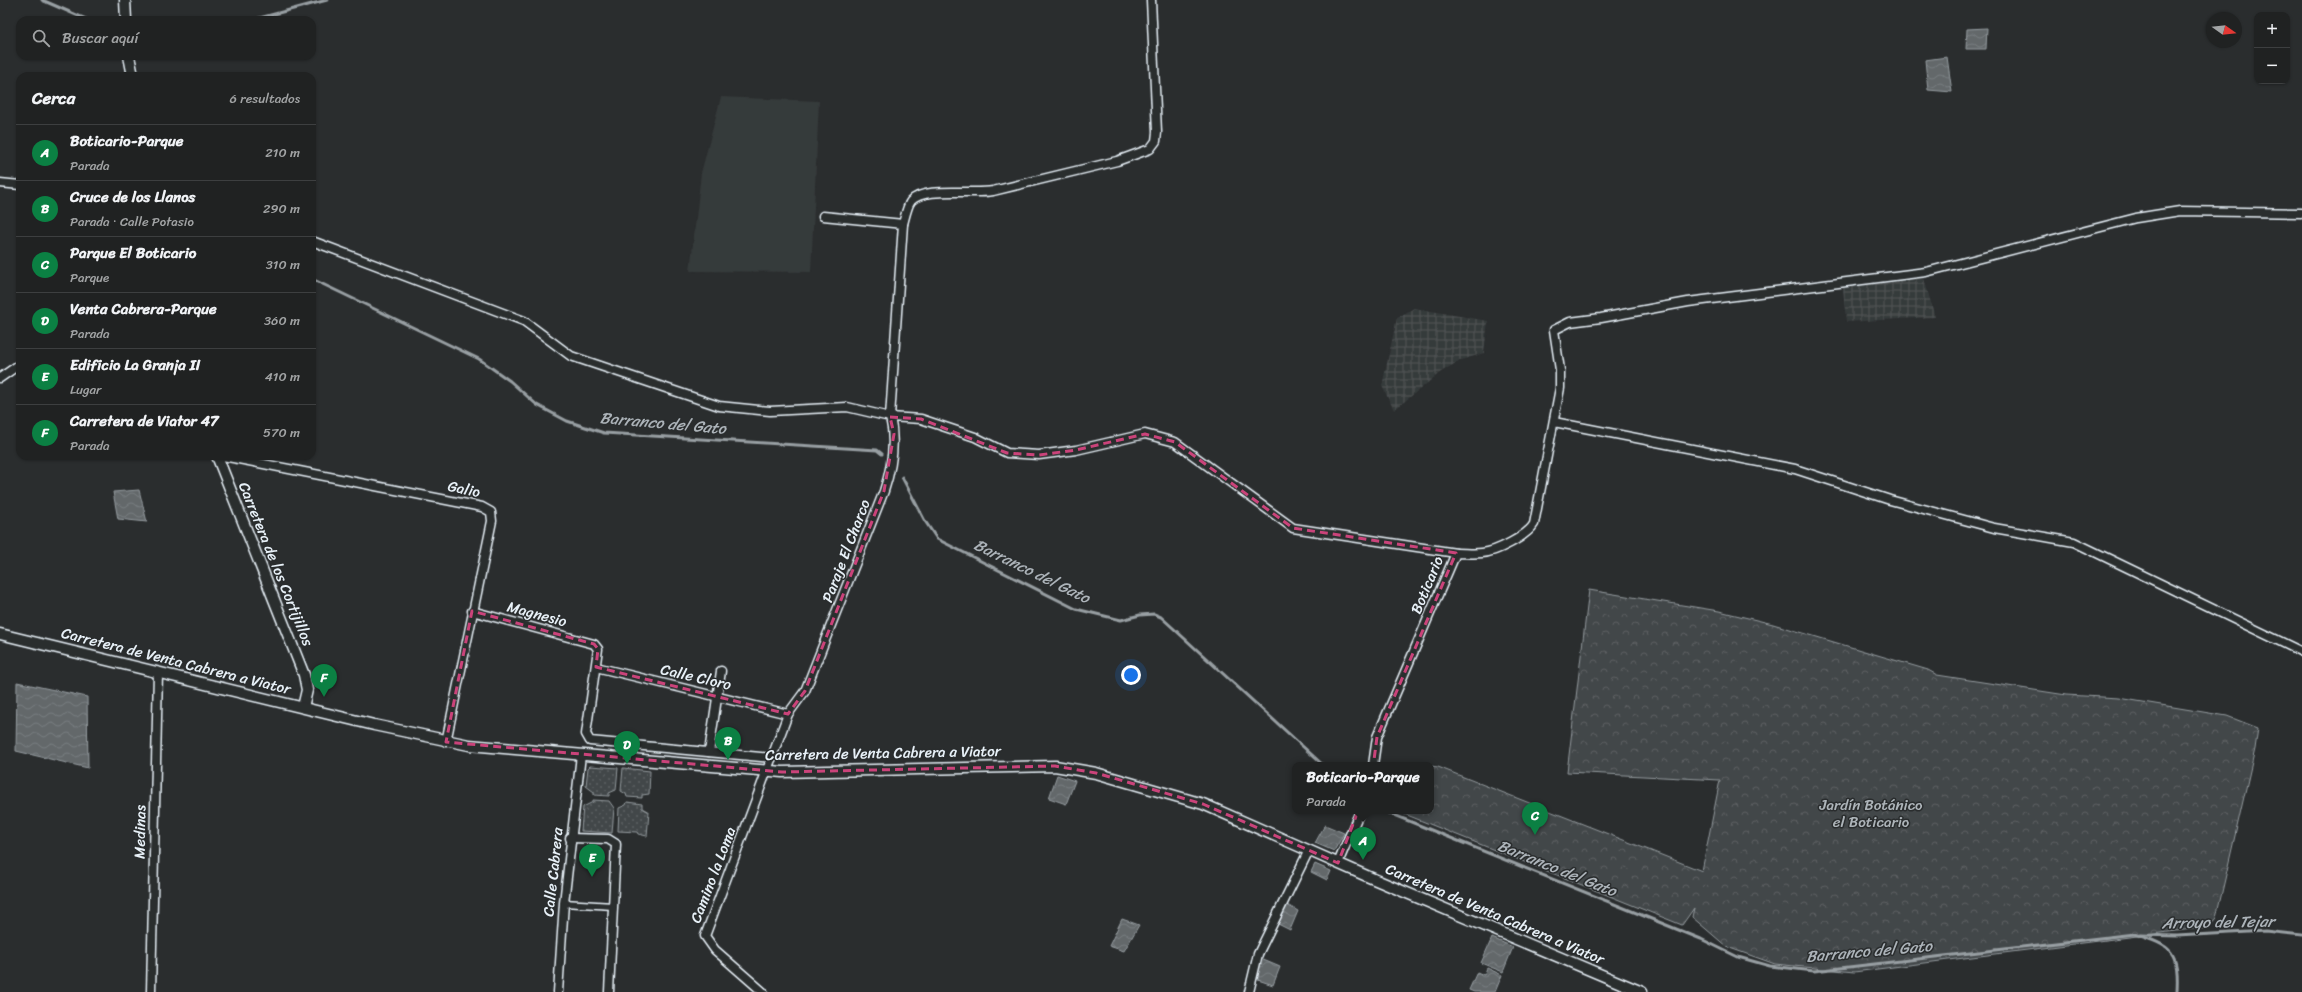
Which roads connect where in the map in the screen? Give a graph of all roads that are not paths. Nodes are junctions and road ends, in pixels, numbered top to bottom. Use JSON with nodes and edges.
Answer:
{"nodes":[{"id":1,"x":125,"y":0,"type":"edge"},
{"id":2,"x":1151,"y":0,"type":"edge"},
{"id":3,"x":126,"y":16,"type":"edge"},
{"id":4,"x":130,"y":60,"type":"edge"},
{"id":5,"x":132,"y":72,"type":"edge"},
{"id":6,"x":0,"y":183,"type":"edge"},
{"id":7,"x":16,"y":185,"type":"edge"},
{"id":8,"x":2302,"y":213,"type":"edge"},
{"id":9,"x":823,"y":216,"type":"dead end"},
{"id":10,"x":903,"y":224,"type":"junction"},
{"id":11,"x":316,"y":242,"type":"edge"},
{"id":12,"x":16,"y":367,"type":"edge"},
{"id":13,"x":0,"y":378,"type":"edge"},
{"id":14,"x":890,"y":417,"type":"junction"},
{"id":15,"x":1554,"y":422,"type":"junction"},
{"id":16,"x":219,"y":460,"type":"edge"},
{"id":17,"x":243,"y":460,"type":"edge"},
{"id":18,"x":1456,"y":553,"type":"junction"},
{"id":19,"x":472,"y":611,"type":"junction"},
{"id":20,"x":0,"y":634,"type":"edge"},
{"id":21,"x":2302,"y":652,"type":"edge"},
{"id":22,"x":596,"y":667,"type":"junction"},
{"id":23,"x":721,"y":671,"type":"dead end"},
{"id":24,"x":158,"y":672,"type":"junction"},
{"id":25,"x":717,"y":696,"type":"junction"},
{"id":26,"x":303,"y":707,"type":"junction"},
{"id":27,"x":788,"y":714,"type":"junction"},
{"id":28,"x":446,"y":742,"type":"junction"},
{"id":29,"x":709,"y":752,"type":"junction"},
{"id":30,"x":581,"y":755,"type":"junction"},
{"id":31,"x":772,"y":758,"type":"junction"},
{"id":32,"x":1373,"y":762,"type":"edge"},
{"id":33,"x":767,"y":771,"type":"junction"},
{"id":34,"x":1359,"y":814,"type":"edge"},
{"id":35,"x":570,"y":838,"type":"junction"},
{"id":36,"x":1309,"y":850,"type":"junction"},
{"id":37,"x":1338,"y":863,"type":"junction"},
{"id":38,"x":564,"y":903,"type":"junction"},
{"id":39,"x":614,"y":906,"type":"junction"},
{"id":40,"x":151,"y":992,"type":"edge"},
{"id":41,"x":558,"y":992,"type":"edge"},
{"id":42,"x":609,"y":992,"type":"edge"},
{"id":43,"x":763,"y":992,"type":"edge"},
{"id":44,"x":1249,"y":992,"type":"edge"},
{"id":45,"x":1642,"y":992,"type":"edge"}],
"edges":[{"from":1,"to":3,"type":"street"},
{"from":2,"to":10,"type":"street","name":"Paraje El Charco"},
{"from":4,"to":5,"type":"street"},
{"from":6,"to":7,"type":"street"},
{"from":8,"to":15,"type":"street","name":"Boticario"},
{"from":9,"to":10,"type":"street"},
{"from":10,"to":14,"type":"street","name":"Paraje El Charco"},
{"from":11,"to":14,"type":"street"},
{"from":12,"to":13,"type":"street"},
{"from":14,"to":18,"type":"street"},
{"from":14,"to":27,"type":"street","name":"Paraje El Charco"},
{"from":15,"to":18,"type":"street","name":"Boticario"},
{"from":15,"to":21,"type":"street"},
{"from":16,"to":26,"type":"street","name":"Carretera de los Cortijillos"},
{"from":17,"to":19,"type":"street","name":"Galio"},
{"from":18,"to":32,"type":"street","name":"Boticario"},
{"from":19,"to":22,"type":"street","name":"Magnesio"},
{"from":19,"to":28,"type":"street","name":"Galio"},
{"from":20,"to":24,"type":"street","name":"Carretera de Venta Cabrera a Viator"},
{"from":22,"to":25,"type":"street","name":"Calle Cloro"},
{"from":22,"to":29,"type":"street"},
{"from":23,"to":25,"type":"street"},
{"from":24,"to":26,"type":"street","name":"Carretera de Venta Cabrera a Viator"},
{"from":24,"to":40,"type":"street","name":"Medinas"},
{"from":25,"to":27,"type":"street","name":"Calle Cloro"},
{"from":25,"to":29,"type":"street"},
{"from":26,"to":28,"type":"street","name":"Carretera de Venta Cabrera a Viator"},
{"from":27,"to":31,"type":"street","name":"Paraje El Charco"},
{"from":28,"to":30,"type":"street","name":"Carretera de Venta Cabrera a Viator"},
{"from":29,"to":31,"type":"street"},
{"from":30,"to":33,"type":"street","name":"Carretera de Venta Cabrera a Viator"},
{"from":30,"to":35,"type":"street","name":"Calle Cabrera"},
{"from":31,"to":33,"type":"street","name":"Paraje El Charco"},
{"from":33,"to":36,"type":"street","name":"Carretera de Venta Cabrera a Viator"},
{"from":33,"to":43,"type":"street","name":"Camino la Loma"},
{"from":34,"to":37,"type":"street"},
{"from":35,"to":38,"type":"street","name":"Calle Cabrera"},
{"from":35,"to":39,"type":"street"},
{"from":36,"to":37,"type":"street","name":"Carretera de Venta Cabrera a Viator"},
{"from":36,"to":44,"type":"street"},
{"from":37,"to":45,"type":"street","name":"Carretera de Venta Cabrera a Viator"},
{"from":38,"to":39,"type":"street"},
{"from":38,"to":41,"type":"street","name":"Calle Cabrera"},
{"from":39,"to":42,"type":"street"}]}
